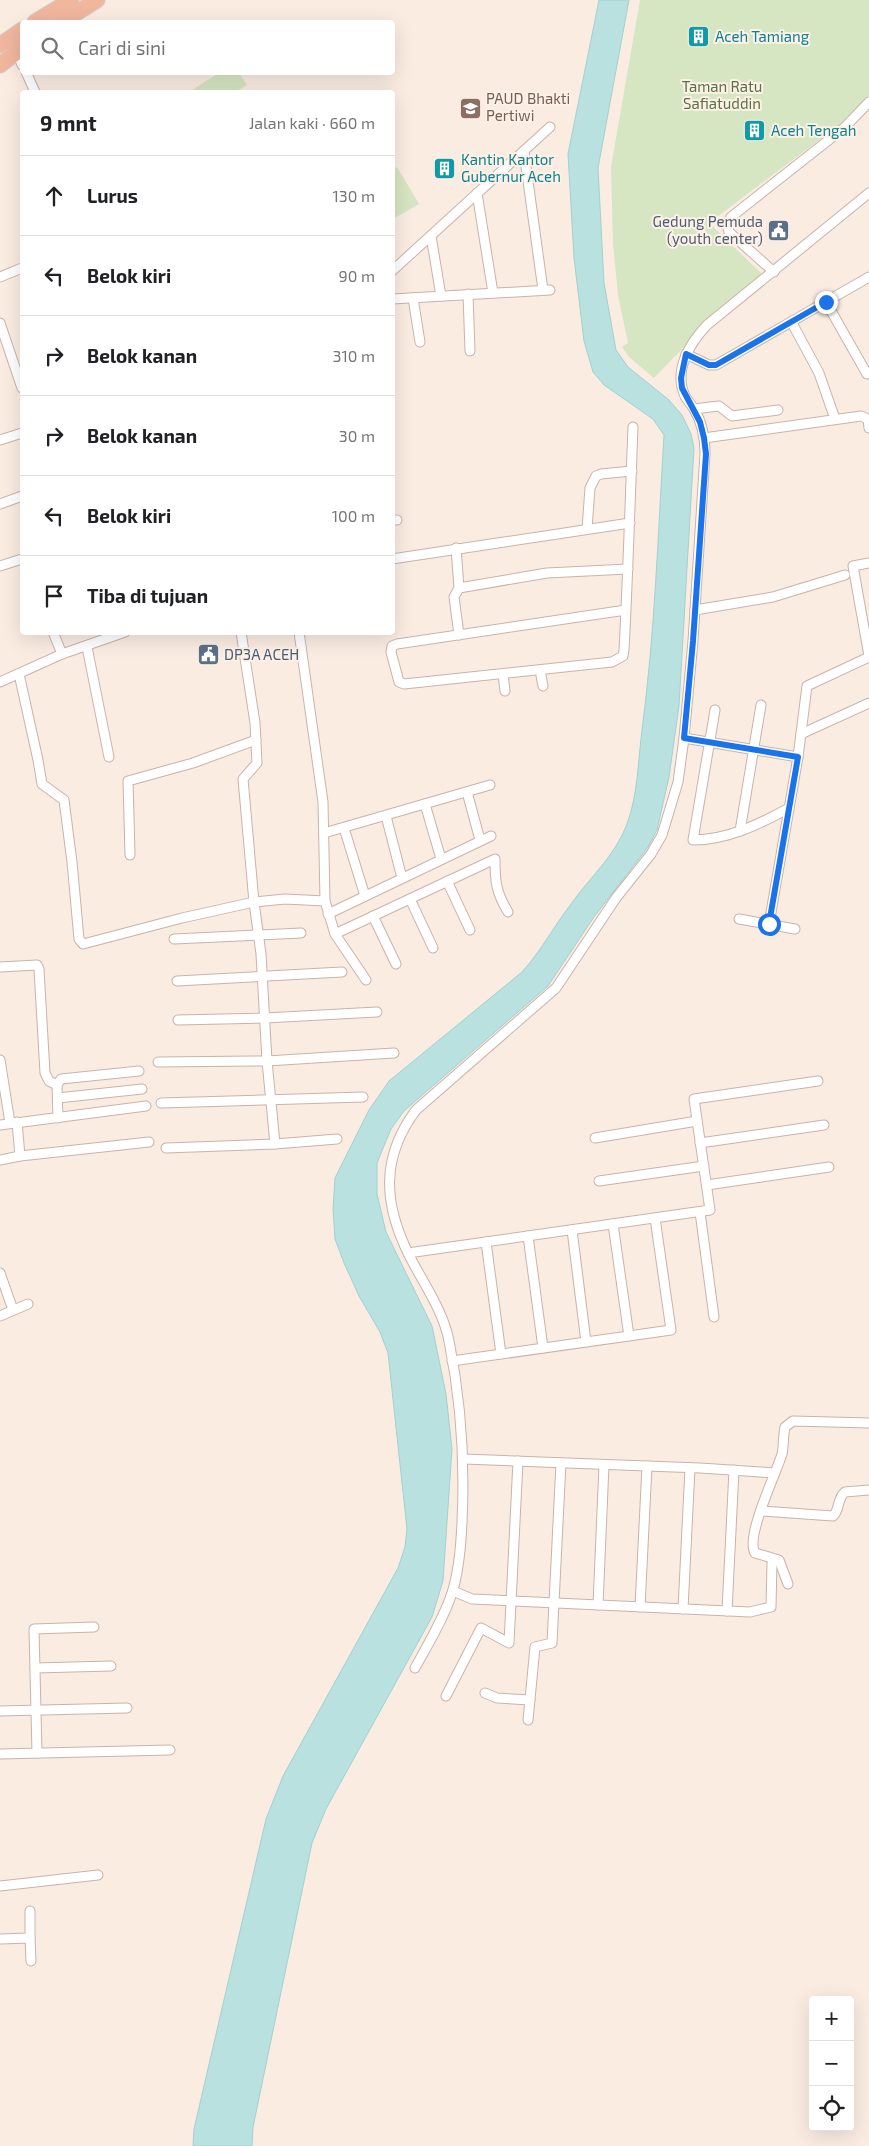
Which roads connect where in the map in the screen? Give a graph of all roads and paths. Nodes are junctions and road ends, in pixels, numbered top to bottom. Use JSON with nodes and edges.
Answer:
{"nodes":[{"id":1,"x":71,"y":0,"type":"edge"},
{"id":2,"x":97,"y":0,"type":"edge"},
{"id":3,"x":38,"y":20,"type":"edge"},
{"id":4,"x":65,"y":20,"type":"edge"},
{"id":5,"x":20,"y":31,"type":"edge"},
{"id":6,"x":0,"y":45,"type":"edge"},
{"id":7,"x":20,"y":55,"type":"edge"},
{"id":8,"x":0,"y":65,"type":"edge"},
{"id":9,"x":28,"y":75,"type":"edge"},
{"id":10,"x":35,"y":90,"type":"edge"},
{"id":11,"x":869,"y":102,"type":"edge"},
{"id":12,"x":550,"y":127,"type":"dead end"},
{"id":13,"x":524,"y":152,"type":"junction"},
{"id":14,"x":478,"y":193,"type":"junction"},
{"id":15,"x":869,"y":193,"type":"edge"},
{"id":16,"x":430,"y":236,"type":"junction"},
{"id":17,"x":395,"y":268,"type":"edge"},
{"id":18,"x":20,"y":269,"type":"edge"},
{"id":19,"x":774,"y":272,"type":"junction"},
{"id":20,"x":0,"y":277,"type":"edge"},
{"id":21,"x":868,"y":280,"type":"edge"},
{"id":22,"x":493,"y":293,"type":"junction"},
{"id":23,"x":468,"y":294,"type":"junction"},
{"id":24,"x":441,"y":296,"type":"junction"},
{"id":25,"x":413,"y":298,"type":"junction"},
{"id":26,"x":395,"y":299,"type":"edge"},
{"id":27,"x":826,"y":302,"type":"junction"},
{"id":28,"x":0,"y":323,"type":"edge"},
{"id":29,"x":792,"y":323,"type":"junction"},
{"id":30,"x":420,"y":342,"type":"dead end"},
{"id":31,"x":470,"y":351,"type":"dead end"},
{"id":32,"x":686,"y":354,"type":"junction"},
{"id":33,"x":867,"y":374,"type":"dead end"},
{"id":34,"x":20,"y":382,"type":"edge"},
{"id":35,"x":694,"y":409,"type":"junction"},
{"id":36,"x":778,"y":410,"type":"dead end"},
{"id":37,"x":836,"y":419,"type":"junction"},
{"id":38,"x":633,"y":427,"type":"dead end"},
{"id":39,"x":869,"y":428,"type":"edge"},
{"id":40,"x":20,"y":434,"type":"edge"},
{"id":41,"x":704,"y":438,"type":"junction"},
{"id":42,"x":0,"y":440,"type":"edge"},
{"id":43,"x":632,"y":471,"type":"junction"},
{"id":44,"x":20,"y":497,"type":"edge"},
{"id":45,"x":0,"y":504,"type":"edge"},
{"id":46,"x":630,"y":523,"type":"junction"},
{"id":47,"x":587,"y":529,"type":"junction"},
{"id":48,"x":456,"y":548,"type":"junction"},
{"id":49,"x":395,"y":558,"type":"edge"},
{"id":50,"x":20,"y":560,"type":"edge"},
{"id":51,"x":869,"y":563,"type":"edge"},
{"id":52,"x":0,"y":566,"type":"edge"},
{"id":53,"x":628,"y":569,"type":"junction"},
{"id":54,"x":845,"y":575,"type":"dead end"},
{"id":55,"x":459,"y":588,"type":"junction"},
{"id":56,"x":626,"y":610,"type":"junction"},
{"id":57,"x":695,"y":610,"type":"junction"},
{"id":58,"x":54,"y":635,"type":"edge"},
{"id":59,"x":113,"y":635,"type":"edge"},
{"id":60,"x":240,"y":635,"type":"edge"},
{"id":61,"x":299,"y":635,"type":"edge"},
{"id":62,"x":459,"y":635,"type":"junction"},
{"id":63,"x":87,"y":646,"type":"junction"},
{"id":64,"x":62,"y":654,"type":"junction"},
{"id":65,"x":869,"y":656,"type":"edge"},
{"id":66,"x":540,"y":670,"type":"junction"},
{"id":67,"x":18,"y":674,"type":"junction"},
{"id":68,"x":502,"y":674,"type":"junction"},
{"id":69,"x":0,"y":682,"type":"edge"},
{"id":70,"x":543,"y":686,"type":"dead end"},
{"id":71,"x":505,"y":691,"type":"dead end"},
{"id":72,"x":869,"y":703,"type":"edge"},
{"id":73,"x":761,"y":705,"type":"dead end"},
{"id":74,"x":715,"y":710,"type":"dead end"},
{"id":75,"x":801,"y":734,"type":"junction"},
{"id":76,"x":684,"y":738,"type":"junction"},
{"id":77,"x":256,"y":740,"type":"junction"},
{"id":78,"x":709,"y":742,"type":"junction"},
{"id":79,"x":753,"y":749,"type":"junction"},
{"id":80,"x":109,"y":757,"type":"dead end"},
{"id":81,"x":798,"y":757,"type":"junction"},
{"id":82,"x":490,"y":785,"type":"dead end"},
{"id":83,"x":467,"y":792,"type":"junction"},
{"id":84,"x":425,"y":804,"type":"junction"},
{"id":85,"x":789,"y":808,"type":"junction"},
{"id":86,"x":386,"y":816,"type":"junction"},
{"id":87,"x":344,"y":828,"type":"junction"},
{"id":88,"x":740,"y":831,"type":"junction"},
{"id":89,"x":324,"y":833,"type":"junction"},
{"id":90,"x":492,"y":836,"type":"dead end"},
{"id":91,"x":480,"y":840,"type":"junction"},
{"id":92,"x":130,"y":855,"type":"dead end"},
{"id":93,"x":441,"y":860,"type":"junction"},
{"id":94,"x":402,"y":878,"type":"junction"},
{"id":95,"x":447,"y":881,"type":"junction"},
{"id":96,"x":365,"y":896,"type":"junction"},
{"id":97,"x":410,"y":898,"type":"junction"},
{"id":98,"x":325,"y":901,"type":"junction"},
{"id":99,"x":254,"y":902,"type":"junction"},
{"id":100,"x":508,"y":912,"type":"dead end"},
{"id":101,"x":328,"y":914,"type":"junction"},
{"id":102,"x":373,"y":916,"type":"junction"},
{"id":103,"x":739,"y":919,"type":"dead end"},
{"id":104,"x":769,"y":924,"type":"junction"},
{"id":105,"x":795,"y":929,"type":"dead end"},
{"id":106,"x":470,"y":930,"type":"dead end"},
{"id":107,"x":301,"y":933,"type":"dead end"},
{"id":108,"x":335,"y":934,"type":"junction"},
{"id":109,"x":259,"y":935,"type":"junction"},
{"id":110,"x":174,"y":939,"type":"dead end"},
{"id":111,"x":433,"y":948,"type":"dead end"},
{"id":112,"x":396,"y":964,"type":"dead end"},
{"id":113,"x":0,"y":968,"type":"edge"},
{"id":114,"x":342,"y":972,"type":"dead end"},
{"id":115,"x":262,"y":977,"type":"junction"},
{"id":116,"x":366,"y":980,"type":"dead end"},
{"id":117,"x":177,"y":981,"type":"dead end"},
{"id":118,"x":377,"y":1012,"type":"dead end"},
{"id":119,"x":265,"y":1018,"type":"junction"},
{"id":120,"x":178,"y":1020,"type":"dead end"},
{"id":121,"x":394,"y":1053,"type":"dead end"},
{"id":122,"x":0,"y":1060,"type":"edge"},
{"id":123,"x":267,"y":1061,"type":"junction"},
{"id":124,"x":158,"y":1062,"type":"dead end"},
{"id":125,"x":140,"y":1071,"type":"dead end"},
{"id":126,"x":818,"y":1081,"type":"dead end"},
{"id":127,"x":57,"y":1084,"type":"junction"},
{"id":128,"x":142,"y":1089,"type":"dead end"},
{"id":129,"x":363,"y":1097,"type":"dead end"},
{"id":130,"x":58,"y":1098,"type":"junction"},
{"id":131,"x":271,"y":1101,"type":"junction"},
{"id":132,"x":161,"y":1103,"type":"dead end"},
{"id":133,"x":146,"y":1106,"type":"dead end"},
{"id":134,"x":58,"y":1118,"type":"junction"},
{"id":135,"x":697,"y":1121,"type":"junction"},
{"id":136,"x":13,"y":1122,"type":"junction"},
{"id":137,"x":0,"y":1125,"type":"edge"},
{"id":138,"x":824,"y":1125,"type":"dead end"},
{"id":139,"x":595,"y":1138,"type":"dead end"},
{"id":140,"x":337,"y":1139,"type":"dead end"},
{"id":141,"x":149,"y":1142,"type":"dead end"},
{"id":142,"x":700,"y":1143,"type":"junction"},
{"id":143,"x":275,"y":1144,"type":"junction"},
{"id":144,"x":166,"y":1148,"type":"dead end"},
{"id":145,"x":20,"y":1156,"type":"junction"},
{"id":146,"x":0,"y":1160,"type":"edge"},
{"id":147,"x":704,"y":1166,"type":"junction"},
{"id":148,"x":829,"y":1167,"type":"dead end"},
{"id":149,"x":599,"y":1181,"type":"dead end"},
{"id":150,"x":707,"y":1185,"type":"junction"},
{"id":151,"x":700,"y":1212,"type":"junction"},
{"id":152,"x":655,"y":1218,"type":"junction"},
{"id":153,"x":613,"y":1224,"type":"junction"},
{"id":154,"x":572,"y":1230,"type":"junction"},
{"id":155,"x":528,"y":1236,"type":"junction"},
{"id":156,"x":486,"y":1242,"type":"junction"},
{"id":157,"x":408,"y":1253,"type":"junction"},
{"id":158,"x":0,"y":1273,"type":"edge"},
{"id":159,"x":28,"y":1304,"type":"dead end"},
{"id":160,"x":13,"y":1310,"type":"junction"},
{"id":161,"x":0,"y":1316,"type":"edge"},
{"id":162,"x":714,"y":1317,"type":"dead end"},
{"id":163,"x":629,"y":1336,"type":"junction"},
{"id":164,"x":586,"y":1342,"type":"junction"},
{"id":165,"x":543,"y":1348,"type":"junction"},
{"id":166,"x":501,"y":1354,"type":"junction"},
{"id":167,"x":452,"y":1361,"type":"junction"},
{"id":168,"x":869,"y":1423,"type":"edge"},
{"id":169,"x":464,"y":1460,"type":"junction"},
{"id":170,"x":518,"y":1462,"type":"junction"},
{"id":171,"x":561,"y":1463,"type":"junction"},
{"id":172,"x":604,"y":1464,"type":"junction"},
{"id":173,"x":647,"y":1466,"type":"junction"},
{"id":174,"x":690,"y":1468,"type":"junction"},
{"id":175,"x":734,"y":1470,"type":"junction"},
{"id":176,"x":775,"y":1473,"type":"junction"},
{"id":177,"x":869,"y":1490,"type":"edge"},
{"id":178,"x":761,"y":1511,"type":"junction"},
{"id":179,"x":772,"y":1563,"type":"dead end"},
{"id":180,"x":788,"y":1584,"type":"dead end"},
{"id":181,"x":453,"y":1591,"type":"junction"},
{"id":182,"x":511,"y":1601,"type":"junction"},
{"id":183,"x":555,"y":1603,"type":"junction"},
{"id":184,"x":598,"y":1605,"type":"junction"},
{"id":185,"x":640,"y":1607,"type":"junction"},
{"id":186,"x":683,"y":1609,"type":"junction"},
{"id":187,"x":727,"y":1611,"type":"junction"},
{"id":188,"x":94,"y":1627,"type":"dead end"},
{"id":189,"x":111,"y":1666,"type":"dead end"},
{"id":190,"x":35,"y":1668,"type":"junction"},
{"id":191,"x":415,"y":1668,"type":"dead end"},
{"id":192,"x":485,"y":1693,"type":"dead end"},
{"id":193,"x":446,"y":1696,"type":"dead end"},
{"id":194,"x":530,"y":1700,"type":"junction"},
{"id":195,"x":127,"y":1708,"type":"dead end"},
{"id":196,"x":36,"y":1711,"type":"junction"},
{"id":197,"x":0,"y":1712,"type":"edge"},
{"id":198,"x":528,"y":1720,"type":"dead end"},
{"id":199,"x":170,"y":1750,"type":"dead end"},
{"id":200,"x":37,"y":1753,"type":"junction"},
{"id":201,"x":0,"y":1754,"type":"edge"},
{"id":202,"x":98,"y":1875,"type":"dead end"},
{"id":203,"x":0,"y":1886,"type":"edge"},
{"id":204,"x":30,"y":1911,"type":"dead end"},
{"id":205,"x":30,"y":1938,"type":"junction"},
{"id":206,"x":0,"y":1939,"type":"edge"},
{"id":207,"x":31,"y":1960,"type":"dead end"}],
"edges":[{"from":1,"to":3,"type":"highway"},
{"from":2,"to":4,"type":"highway"},
{"from":5,"to":6,"type":"highway"},
{"from":7,"to":8,"type":"highway"},
{"from":9,"to":10,"type":"street"},
{"from":11,"to":19,"type":"street"},
{"from":12,"to":13,"type":"street"},
{"from":13,"to":14,"type":"street"},
{"from":13,"to":22,"type":"street"},
{"from":14,"to":16,"type":"street"},
{"from":14,"to":22,"type":"street"},
{"from":15,"to":19,"type":"street"},
{"from":16,"to":17,"type":"street"},
{"from":16,"to":24,"type":"street"},
{"from":18,"to":20,"type":"street"},
{"from":19,"to":32,"type":"street"},
{"from":21,"to":27,"type":"street"},
{"from":22,"to":23,"type":"street"},
{"from":23,"to":24,"type":"street"},
{"from":23,"to":31,"type":"street"},
{"from":24,"to":25,"type":"street"},
{"from":25,"to":26,"type":"street"},
{"from":25,"to":30,"type":"street"},
{"from":27,"to":29,"type":"street"},
{"from":27,"to":33,"type":"street"},
{"from":28,"to":34,"type":"street"},
{"from":29,"to":32,"type":"street"},
{"from":29,"to":37,"type":"street"},
{"from":32,"to":35,"type":"street"},
{"from":35,"to":36,"type":"street"},
{"from":35,"to":41,"type":"street"},
{"from":37,"to":39,"type":"street"},
{"from":37,"to":41,"type":"street"},
{"from":38,"to":43,"type":"street"},
{"from":40,"to":42,"type":"street"},
{"from":41,"to":57,"type":"street"},
{"from":43,"to":46,"type":"street"},
{"from":43,"to":47,"type":"street"},
{"from":44,"to":45,"type":"street"},
{"from":46,"to":47,"type":"street"},
{"from":46,"to":53,"type":"street"},
{"from":47,"to":48,"type":"street"},
{"from":48,"to":49,"type":"street"},
{"from":48,"to":55,"type":"street"},
{"from":50,"to":52,"type":"street"},
{"from":51,"to":65,"type":"street"},
{"from":53,"to":55,"type":"street"},
{"from":53,"to":56,"type":"street"},
{"from":54,"to":57,"type":"street"},
{"from":55,"to":62,"type":"street"},
{"from":56,"to":62,"type":"street"},
{"from":56,"to":66,"type":"street"},
{"from":57,"to":76,"type":"street"},
{"from":58,"to":64,"type":"street"},
{"from":59,"to":63,"type":"street"},
{"from":60,"to":77,"type":"street"},
{"from":61,"to":89,"type":"street"},
{"from":62,"to":68,"type":"street"},
{"from":63,"to":64,"type":"street"},
{"from":63,"to":80,"type":"street"},
{"from":64,"to":67,"type":"street"},
{"from":65,"to":75,"type":"street"},
{"from":66,"to":68,"type":"street"},
{"from":66,"to":70,"type":"street"},
{"from":67,"to":69,"type":"street"},
{"from":67,"to":99,"type":"street"},
{"from":68,"to":71,"type":"street"},
{"from":72,"to":75,"type":"street"},
{"from":73,"to":79,"type":"street"},
{"from":74,"to":78,"type":"street"},
{"from":75,"to":81,"type":"street"},
{"from":76,"to":78,"type":"street"},
{"from":76,"to":157,"type":"street"},
{"from":77,"to":92,"type":"street"},
{"from":77,"to":99,"type":"street"},
{"from":78,"to":79,"type":"street"},
{"from":78,"to":88,"type":"street"},
{"from":79,"to":81,"type":"street"},
{"from":79,"to":88,"type":"street"},
{"from":81,"to":85,"type":"street"},
{"from":82,"to":83,"type":"street"},
{"from":83,"to":84,"type":"street"},
{"from":83,"to":91,"type":"street"},
{"from":84,"to":86,"type":"street"},
{"from":84,"to":93,"type":"street"},
{"from":85,"to":88,"type":"street"},
{"from":85,"to":104,"type":"street"},
{"from":86,"to":87,"type":"street"},
{"from":86,"to":94,"type":"street"},
{"from":87,"to":89,"type":"street"},
{"from":87,"to":96,"type":"street"},
{"from":89,"to":98,"type":"street"},
{"from":90,"to":91,"type":"street"},
{"from":91,"to":93,"type":"street"},
{"from":93,"to":94,"type":"street"},
{"from":94,"to":96,"type":"street"},
{"from":95,"to":97,"type":"street"},
{"from":95,"to":100,"type":"street"},
{"from":95,"to":106,"type":"street"},
{"from":96,"to":101,"type":"street"},
{"from":97,"to":102,"type":"street"},
{"from":97,"to":111,"type":"street"},
{"from":98,"to":99,"type":"street"},
{"from":98,"to":101,"type":"street"},
{"from":99,"to":109,"type":"street"},
{"from":101,"to":108,"type":"street"},
{"from":102,"to":108,"type":"street"},
{"from":102,"to":112,"type":"street"},
{"from":103,"to":104,"type":"street"},
{"from":104,"to":105,"type":"street"},
{"from":107,"to":109,"type":"street"},
{"from":108,"to":116,"type":"street"},
{"from":109,"to":110,"type":"street"},
{"from":109,"to":115,"type":"street"},
{"from":113,"to":127,"type":"street"},
{"from":114,"to":115,"type":"street"},
{"from":115,"to":117,"type":"street"},
{"from":115,"to":119,"type":"street"},
{"from":118,"to":119,"type":"street"},
{"from":119,"to":120,"type":"street"},
{"from":119,"to":123,"type":"street"},
{"from":121,"to":123,"type":"street"},
{"from":122,"to":136,"type":"street"},
{"from":123,"to":124,"type":"street"},
{"from":123,"to":131,"type":"street"},
{"from":125,"to":127,"type":"street"},
{"from":126,"to":135,"type":"street"},
{"from":127,"to":130,"type":"street"},
{"from":128,"to":130,"type":"street"},
{"from":129,"to":131,"type":"street"},
{"from":130,"to":134,"type":"street"},
{"from":131,"to":132,"type":"street"},
{"from":131,"to":143,"type":"street"},
{"from":133,"to":134,"type":"street"},
{"from":134,"to":136,"type":"street"},
{"from":135,"to":139,"type":"street"},
{"from":135,"to":142,"type":"street"},
{"from":136,"to":137,"type":"street"},
{"from":136,"to":145,"type":"street"},
{"from":138,"to":142,"type":"street"},
{"from":140,"to":143,"type":"street"},
{"from":141,"to":145,"type":"street"},
{"from":142,"to":147,"type":"street"},
{"from":143,"to":144,"type":"street"},
{"from":145,"to":146,"type":"street"},
{"from":147,"to":149,"type":"street"},
{"from":147,"to":150,"type":"street"},
{"from":148,"to":150,"type":"street"},
{"from":150,"to":151,"type":"street"},
{"from":151,"to":152,"type":"street"},
{"from":151,"to":162,"type":"street"},
{"from":152,"to":153,"type":"street"},
{"from":152,"to":163,"type":"street"},
{"from":153,"to":154,"type":"street"},
{"from":153,"to":163,"type":"street"},
{"from":154,"to":155,"type":"street"},
{"from":154,"to":164,"type":"street"},
{"from":155,"to":156,"type":"street"},
{"from":155,"to":165,"type":"street"},
{"from":156,"to":157,"type":"street"},
{"from":156,"to":166,"type":"street"},
{"from":157,"to":167,"type":"street"},
{"from":158,"to":160,"type":"street"},
{"from":159,"to":160,"type":"street"},
{"from":160,"to":161,"type":"street"},
{"from":163,"to":164,"type":"street"},
{"from":164,"to":165,"type":"street"},
{"from":165,"to":166,"type":"street"},
{"from":166,"to":167,"type":"street"},
{"from":167,"to":169,"type":"street"},
{"from":168,"to":176,"type":"street"},
{"from":169,"to":170,"type":"street"},
{"from":169,"to":181,"type":"street"},
{"from":170,"to":171,"type":"street"},
{"from":170,"to":182,"type":"street"},
{"from":171,"to":172,"type":"street"},
{"from":171,"to":183,"type":"street"},
{"from":172,"to":173,"type":"street"},
{"from":172,"to":184,"type":"street"},
{"from":173,"to":174,"type":"street"},
{"from":173,"to":185,"type":"street"},
{"from":174,"to":175,"type":"street"},
{"from":174,"to":186,"type":"street"},
{"from":175,"to":176,"type":"street"},
{"from":175,"to":187,"type":"street"},
{"from":176,"to":178,"type":"street"},
{"from":177,"to":178,"type":"street"},
{"from":178,"to":180,"type":"street"},
{"from":179,"to":187,"type":"street"},
{"from":181,"to":182,"type":"street"},
{"from":181,"to":191,"type":"street"},
{"from":182,"to":183,"type":"street"},
{"from":182,"to":193,"type":"street"},
{"from":183,"to":184,"type":"street"},
{"from":183,"to":194,"type":"street"},
{"from":184,"to":185,"type":"street"},
{"from":185,"to":186,"type":"street"},
{"from":186,"to":187,"type":"street"},
{"from":188,"to":190,"type":"street"},
{"from":189,"to":190,"type":"street"},
{"from":190,"to":196,"type":"street"},
{"from":192,"to":194,"type":"street"},
{"from":194,"to":198,"type":"street"},
{"from":195,"to":196,"type":"street"},
{"from":196,"to":197,"type":"street"},
{"from":196,"to":200,"type":"street"},
{"from":199,"to":200,"type":"street"},
{"from":200,"to":201,"type":"street"},
{"from":202,"to":203,"type":"street"},
{"from":204,"to":205,"type":"street"},
{"from":205,"to":206,"type":"street"},
{"from":205,"to":207,"type":"street"}]}
